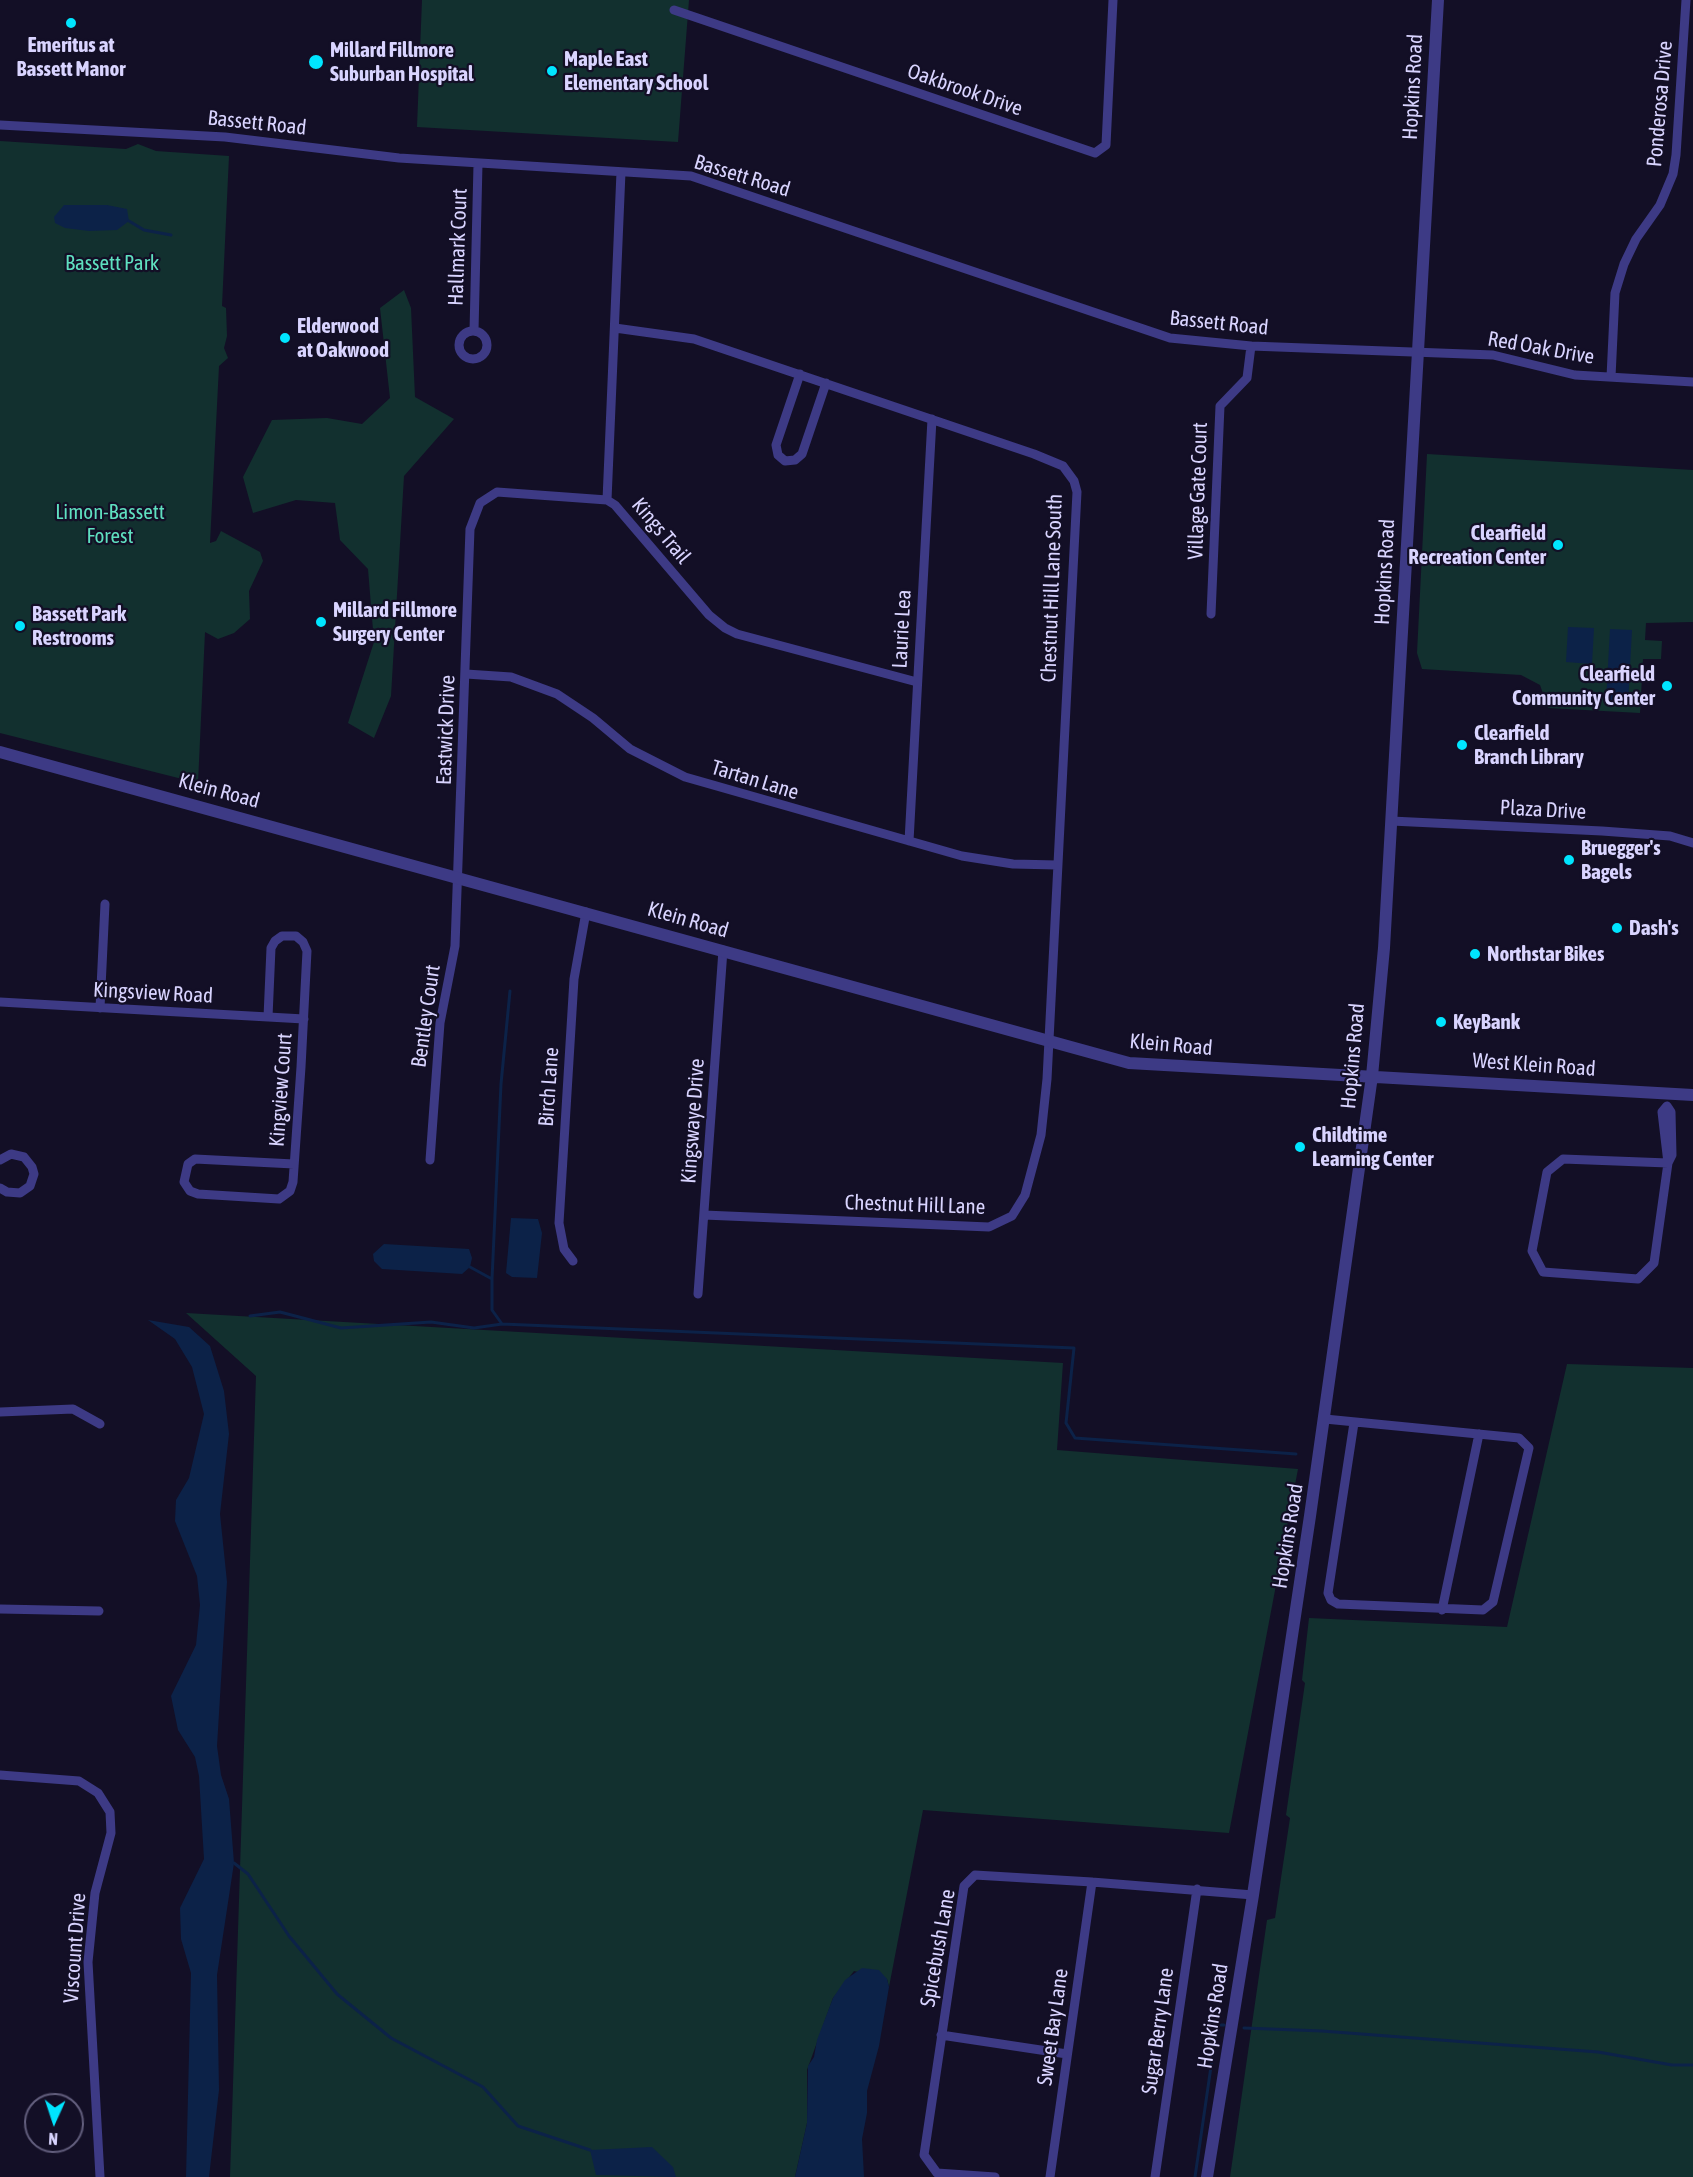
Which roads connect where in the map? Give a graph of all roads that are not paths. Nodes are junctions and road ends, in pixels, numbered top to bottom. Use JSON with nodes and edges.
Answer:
{"nodes":[{"id":1,"x":1113,"y":0,"type":"edge"},
{"id":2,"x":1438,"y":0,"type":"edge"},
{"id":3,"x":1686,"y":0,"type":"edge"},
{"id":4,"x":674,"y":10,"type":"dead end"},
{"id":5,"x":0,"y":125,"type":"edge"},
{"id":6,"x":478,"y":164,"type":"junction"},
{"id":7,"x":621,"y":172,"type":"junction"},
{"id":8,"x":615,"y":328,"type":"junction"},
{"id":9,"x":474,"y":331,"type":"dead end"},
{"id":10,"x":1251,"y":346,"type":"junction"},
{"id":11,"x":1418,"y":353,"type":"junction"},
{"id":12,"x":800,"y":374,"type":"junction"},
{"id":13,"x":1611,"y":377,"type":"junction"},
{"id":14,"x":1693,"y":382,"type":"edge"},
{"id":15,"x":826,"y":383,"type":"junction"},
{"id":16,"x":932,"y":418,"type":"junction"},
{"id":17,"x":607,"y":500,"type":"junction"},
{"id":18,"x":1211,"y":614,"type":"dead end"},
{"id":19,"x":466,"y":674,"type":"junction"},
{"id":20,"x":917,"y":682,"type":"junction"},
{"id":21,"x":0,"y":752,"type":"edge"},
{"id":22,"x":1391,"y":821,"type":"junction"},
{"id":23,"x":909,"y":841,"type":"junction"},
{"id":24,"x":1693,"y":843,"type":"edge"},
{"id":25,"x":1057,"y":865,"type":"junction"},
{"id":26,"x":458,"y":876,"type":"junction"},
{"id":27,"x":105,"y":904,"type":"dead end"},
{"id":28,"x":586,"y":912,"type":"junction"},
{"id":29,"x":723,"y":950,"type":"junction"},
{"id":30,"x":0,"y":1002,"type":"edge"},
{"id":31,"x":100,"y":1008,"type":"junction"},
{"id":32,"x":268,"y":1017,"type":"junction"},
{"id":33,"x":304,"y":1019,"type":"junction"},
{"id":34,"x":1049,"y":1041,"type":"junction"},
{"id":35,"x":1372,"y":1076,"type":"junction"},
{"id":36,"x":1667,"y":1093,"type":"junction"},
{"id":37,"x":1693,"y":1095,"type":"edge"},
{"id":38,"x":0,"y":1160,"type":"edge"},
{"id":39,"x":430,"y":1160,"type":"dead end"},
{"id":40,"x":1668,"y":1163,"type":"junction"},
{"id":41,"x":294,"y":1164,"type":"junction"},
{"id":42,"x":0,"y":1188,"type":"edge"},
{"id":43,"x":704,"y":1215,"type":"junction"},
{"id":44,"x":573,"y":1261,"type":"dead end"},
{"id":45,"x":698,"y":1294,"type":"dead end"},
{"id":46,"x":0,"y":1412,"type":"edge"},
{"id":47,"x":1325,"y":1419,"type":"junction"},
{"id":48,"x":1354,"y":1422,"type":"junction"},
{"id":49,"x":100,"y":1424,"type":"dead end"},
{"id":50,"x":1479,"y":1434,"type":"junction"},
{"id":51,"x":0,"y":1609,"type":"edge"},
{"id":52,"x":1442,"y":1610,"type":"junction"},
{"id":53,"x":99,"y":1611,"type":"dead end"},
{"id":54,"x":0,"y":1775,"type":"edge"},
{"id":55,"x":1092,"y":1882,"type":"junction"},
{"id":56,"x":1197,"y":1890,"type":"junction"},
{"id":57,"x":1253,"y":1895,"type":"junction"},
{"id":58,"x":941,"y":2035,"type":"junction"},
{"id":59,"x":1066,"y":2054,"type":"junction"},
{"id":60,"x":100,"y":2177,"type":"edge"},
{"id":61,"x":995,"y":2177,"type":"edge"},
{"id":62,"x":1050,"y":2177,"type":"edge"},
{"id":63,"x":1155,"y":2177,"type":"edge"},
{"id":64,"x":1207,"y":2177,"type":"edge"}],
"edges":[{"from":1,"to":4,"type":"street","name":"Oakbrook Drive"},
{"from":2,"to":11,"type":"street","name":"Hopkins Road"},
{"from":3,"to":13,"type":"street","name":"Ponderosa Drive"},
{"from":5,"to":6,"type":"street","name":"Bassett Road"},
{"from":6,"to":7,"type":"street","name":"Bassett Road"},
{"from":6,"to":9,"type":"street","name":"Hallmark Court"},
{"from":7,"to":8,"type":"street","name":"Kings Trail"},
{"from":7,"to":10,"type":"street","name":"Bassett Road"},
{"from":8,"to":12,"type":"street","name":"Chestnut Hill Lane South"},
{"from":8,"to":17,"type":"street","name":"Kings Trail"},
{"from":10,"to":11,"type":"street","name":"Bassett Road"},
{"from":10,"to":18,"type":"street","name":"Village Gate Court"},
{"from":11,"to":13,"type":"street","name":"Red Oak Drive"},
{"from":11,"to":22,"type":"street","name":"Hopkins Road"},
{"from":12,"to":15,"type":"street","name":"Chestnut Hill Lane South"},
{"from":12,"to":15,"type":"street"},
{"from":13,"to":14,"type":"street","name":"Red Oak Drive"},
{"from":15,"to":16,"type":"street","name":"Chestnut Hill Lane South"},
{"from":16,"to":20,"type":"street","name":"Laurie Lea"},
{"from":16,"to":25,"type":"street","name":"Chestnut Hill Lane South"},
{"from":17,"to":19,"type":"street","name":"Eastwick Drive"},
{"from":17,"to":20,"type":"street","name":"Kings Trail"},
{"from":19,"to":23,"type":"street","name":"Tartan Lane"},
{"from":19,"to":26,"type":"street","name":"Eastwick Drive"},
{"from":20,"to":23,"type":"street","name":"Laurie Lea"},
{"from":21,"to":26,"type":"street","name":"Klein Road"},
{"from":22,"to":24,"type":"street","name":"Plaza Drive"},
{"from":22,"to":35,"type":"street","name":"Hopkins Road"},
{"from":23,"to":25,"type":"street","name":"Tartan Lane"},
{"from":25,"to":34,"type":"street","name":"Chestnut Hill Lane South"},
{"from":26,"to":28,"type":"street","name":"Klein Road"},
{"from":26,"to":39,"type":"street","name":"Bentley Court"},
{"from":27,"to":31,"type":"street"},
{"from":28,"to":29,"type":"street","name":"Klein Road"},
{"from":28,"to":44,"type":"street","name":"Birch Lane"},
{"from":29,"to":34,"type":"street","name":"Klein Road"},
{"from":29,"to":43,"type":"street","name":"Kingswaye Drive"},
{"from":30,"to":31,"type":"street","name":"Kingsview Road"},
{"from":31,"to":32,"type":"street","name":"Kingsview Road"},
{"from":32,"to":33,"type":"street","name":"Kingsview Road"},
{"from":32,"to":33,"type":"street","name":"Kingview Court"},
{"from":33,"to":41,"type":"street","name":"Kingview Court"},
{"from":34,"to":35,"type":"street","name":"Klein Road"},
{"from":34,"to":43,"type":"street","name":"Chestnut Hill Lane"},
{"from":35,"to":36,"type":"street","name":"West Klein Road"},
{"from":35,"to":47,"type":"street","name":"Hopkins Road"},
{"from":36,"to":37,"type":"street","name":"West Klein Road"},
{"from":36,"to":40,"type":"street"},
{"from":38,"to":42,"type":"street"},
{"from":40,"to":40,"type":"street"},
{"from":41,"to":41,"type":"street","name":"Kingview Court"},
{"from":43,"to":45,"type":"street","name":"Kingswaye Drive"},
{"from":46,"to":49,"type":"street"},
{"from":47,"to":48,"type":"street"},
{"from":47,"to":57,"type":"street","name":"Hopkins Road"},
{"from":48,"to":50,"type":"street"},
{"from":48,"to":52,"type":"street"},
{"from":50,"to":52,"type":"street"},
{"from":50,"to":52,"type":"street"},
{"from":51,"to":53,"type":"street"},
{"from":54,"to":60,"type":"street","name":"Viscount Drive"},
{"from":55,"to":56,"type":"street","name":"Spicebush Lane"},
{"from":55,"to":58,"type":"street","name":"Spicebush Lane"},
{"from":55,"to":59,"type":"street","name":"Sweet Bay Lane"},
{"from":56,"to":57,"type":"street","name":"Spicebush Lane"},
{"from":56,"to":63,"type":"street","name":"Sugar Berry Lane"},
{"from":57,"to":64,"type":"street","name":"Hopkins Road"},
{"from":58,"to":59,"type":"street"},
{"from":58,"to":61,"type":"street","name":"Spicebush Lane"},
{"from":59,"to":62,"type":"street","name":"Sweet Bay Lane"}]}
